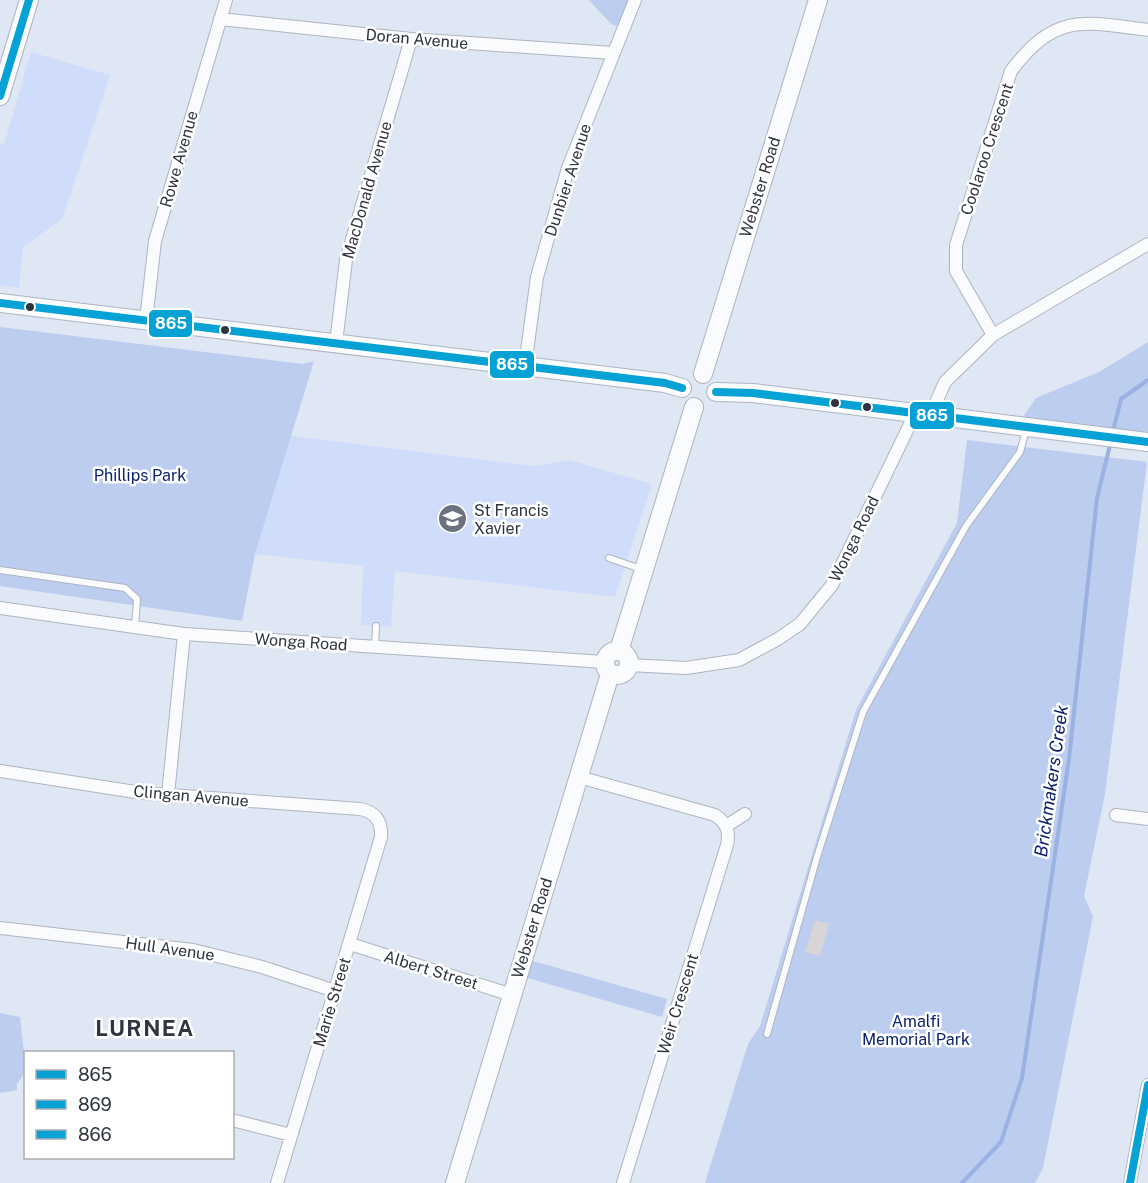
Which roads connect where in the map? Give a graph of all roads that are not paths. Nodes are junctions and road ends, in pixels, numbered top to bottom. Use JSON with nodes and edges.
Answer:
{"nodes":[{"id":1,"x":29,"y":0,"type":"edge"},
{"id":2,"x":226,"y":0,"type":"edge"},
{"id":3,"x":635,"y":0,"type":"edge"},
{"id":4,"x":818,"y":0,"type":"edge"},
{"id":5,"x":220,"y":19,"type":"junction"},
{"id":6,"x":1148,"y":30,"type":"edge"},
{"id":7,"x":411,"y":39,"type":"junction"},
{"id":8,"x":613,"y":53,"type":"junction"},
{"id":9,"x":0,"y":96,"type":"edge"},
{"id":10,"x":1148,"y":244,"type":"edge"},
{"id":11,"x":0,"y":303,"type":"edge"},
{"id":12,"x":146,"y":321,"type":"junction"},
{"id":13,"x":993,"y":335,"type":"junction"},
{"id":14,"x":336,"y":343,"type":"junction"},
{"id":15,"x":525,"y":366,"type":"junction"},
{"id":16,"x":703,"y":374,"type":"junction"},
{"id":17,"x":682,"y":388,"type":"junction"},
{"id":18,"x":716,"y":392,"type":"junction"},
{"id":19,"x":694,"y":407,"type":"junction"},
{"id":20,"x":922,"y":415,"type":"junction"},
{"id":21,"x":1027,"y":427,"type":"junction"},
{"id":22,"x":1142,"y":442,"type":"edge"},
{"id":23,"x":609,"y":558,"type":"dead end"},
{"id":24,"x":0,"y":570,"type":"edge"},
{"id":25,"x":644,"y":570,"type":"junction"},
{"id":26,"x":0,"y":608,"type":"edge"},
{"id":27,"x":376,"y":626,"type":"dead end"},
{"id":28,"x":135,"y":628,"type":"junction"},
{"id":29,"x":184,"y":634,"type":"junction"},
{"id":30,"x":375,"y":646,"type":"junction"},
{"id":31,"x":624,"y":658,"type":"junction"},
{"id":32,"x":607,"y":668,"type":"junction"},
{"id":33,"x":0,"y":771,"type":"edge"},
{"id":34,"x":579,"y":777,"type":"junction"},
{"id":35,"x":168,"y":795,"type":"junction"},
{"id":36,"x":745,"y":814,"type":"dead end"},
{"id":37,"x":1116,"y":815,"type":"dead end"},
{"id":38,"x":1148,"y":819,"type":"edge"},
{"id":39,"x":379,"y":820,"type":"joint"},
{"id":40,"x":726,"y":826,"type":"junction"},
{"id":41,"x":0,"y":928,"type":"edge"},
{"id":42,"x":350,"y":944,"type":"junction"},
{"id":43,"x":335,"y":991,"type":"junction"},
{"id":44,"x":512,"y":995,"type":"junction"},
{"id":45,"x":767,"y":1034,"type":"dead end"},
{"id":46,"x":1148,"y":1085,"type":"edge"},
{"id":47,"x":234,"y":1121,"type":"edge"},
{"id":48,"x":291,"y":1135,"type":"junction"},
{"id":49,"x":277,"y":1183,"type":"edge"},
{"id":50,"x":455,"y":1183,"type":"edge"},
{"id":51,"x":623,"y":1183,"type":"edge"},
{"id":52,"x":1130,"y":1183,"type":"edge"}],
"edges":[{"from":1,"to":9,"type":"main road"},
{"from":2,"to":5,"type":"street","name":"Rowe Avenue"},
{"from":3,"to":8,"type":"street","name":"Dunbier Avenue"},
{"from":4,"to":16,"type":"main road","name":"Webster Road"},
{"from":5,"to":7,"type":"street","name":"Doran Avenue"},
{"from":5,"to":12,"type":"street","name":"Rowe Avenue"},
{"from":6,"to":13,"type":"street","name":"Coolaroo Crescent"},
{"from":7,"to":8,"type":"street","name":"Doran Avenue"},
{"from":7,"to":14,"type":"street","name":"MacDonald Avenue"},
{"from":8,"to":15,"type":"street","name":"Dunbier Avenue"},
{"from":10,"to":13,"type":"street","name":"Wonga Road"},
{"from":11,"to":12,"type":"main road"},
{"from":12,"to":14,"type":"main road"},
{"from":13,"to":20,"type":"street","name":"Wonga Road"},
{"from":14,"to":15,"type":"main road"},
{"from":15,"to":17,"type":"main road"},
{"from":16,"to":17,"type":"main road"},
{"from":16,"to":18,"type":"main road"},
{"from":17,"to":19,"type":"main road"},
{"from":18,"to":19,"type":"main road"},
{"from":18,"to":20,"type":"main road"},
{"from":19,"to":25,"type":"main road"},
{"from":20,"to":21,"type":"main road"},
{"from":20,"to":31,"type":"street","name":"Wonga Road"},
{"from":21,"to":22,"type":"main road"},
{"from":21,"to":45,"type":"lane"},
{"from":23,"to":25,"type":"lane"},
{"from":24,"to":28,"type":"lane"},
{"from":25,"to":31,"type":"main road"},
{"from":26,"to":28,"type":"street","name":"Wonga Road"},
{"from":27,"to":30,"type":"lane"},
{"from":28,"to":29,"type":"street","name":"Wonga Road"},
{"from":29,"to":30,"type":"street","name":"Wonga Road"},
{"from":29,"to":35,"type":"street"},
{"from":30,"to":32,"type":"street","name":"Wonga Road"},
{"from":31,"to":32,"type":"main road"},
{"from":32,"to":34,"type":"main road","name":"Webster Road"},
{"from":33,"to":35,"type":"street","name":"Clingan Avenue"},
{"from":34,"to":40,"type":"street"},
{"from":34,"to":44,"type":"main road","name":"Webster Road"},
{"from":35,"to":39,"type":"street","name":"Clingan Avenue"},
{"from":36,"to":40,"type":"street"},
{"from":37,"to":38,"type":"street"},
{"from":39,"to":42,"type":"street","name":"Marie Street"},
{"from":40,"to":51,"type":"street","name":"Weir Crescent"},
{"from":41,"to":43,"type":"street","name":"Hull Avenue"},
{"from":42,"to":43,"type":"street","name":"Marie Street"},
{"from":42,"to":44,"type":"street","name":"Albert Street"},
{"from":43,"to":48,"type":"street","name":"Marie Street"},
{"from":44,"to":50,"type":"main road","name":"Webster Road"},
{"from":46,"to":52,"type":"street"},
{"from":47,"to":48,"type":"street"},
{"from":48,"to":49,"type":"street","name":"Marie Street"}]}
